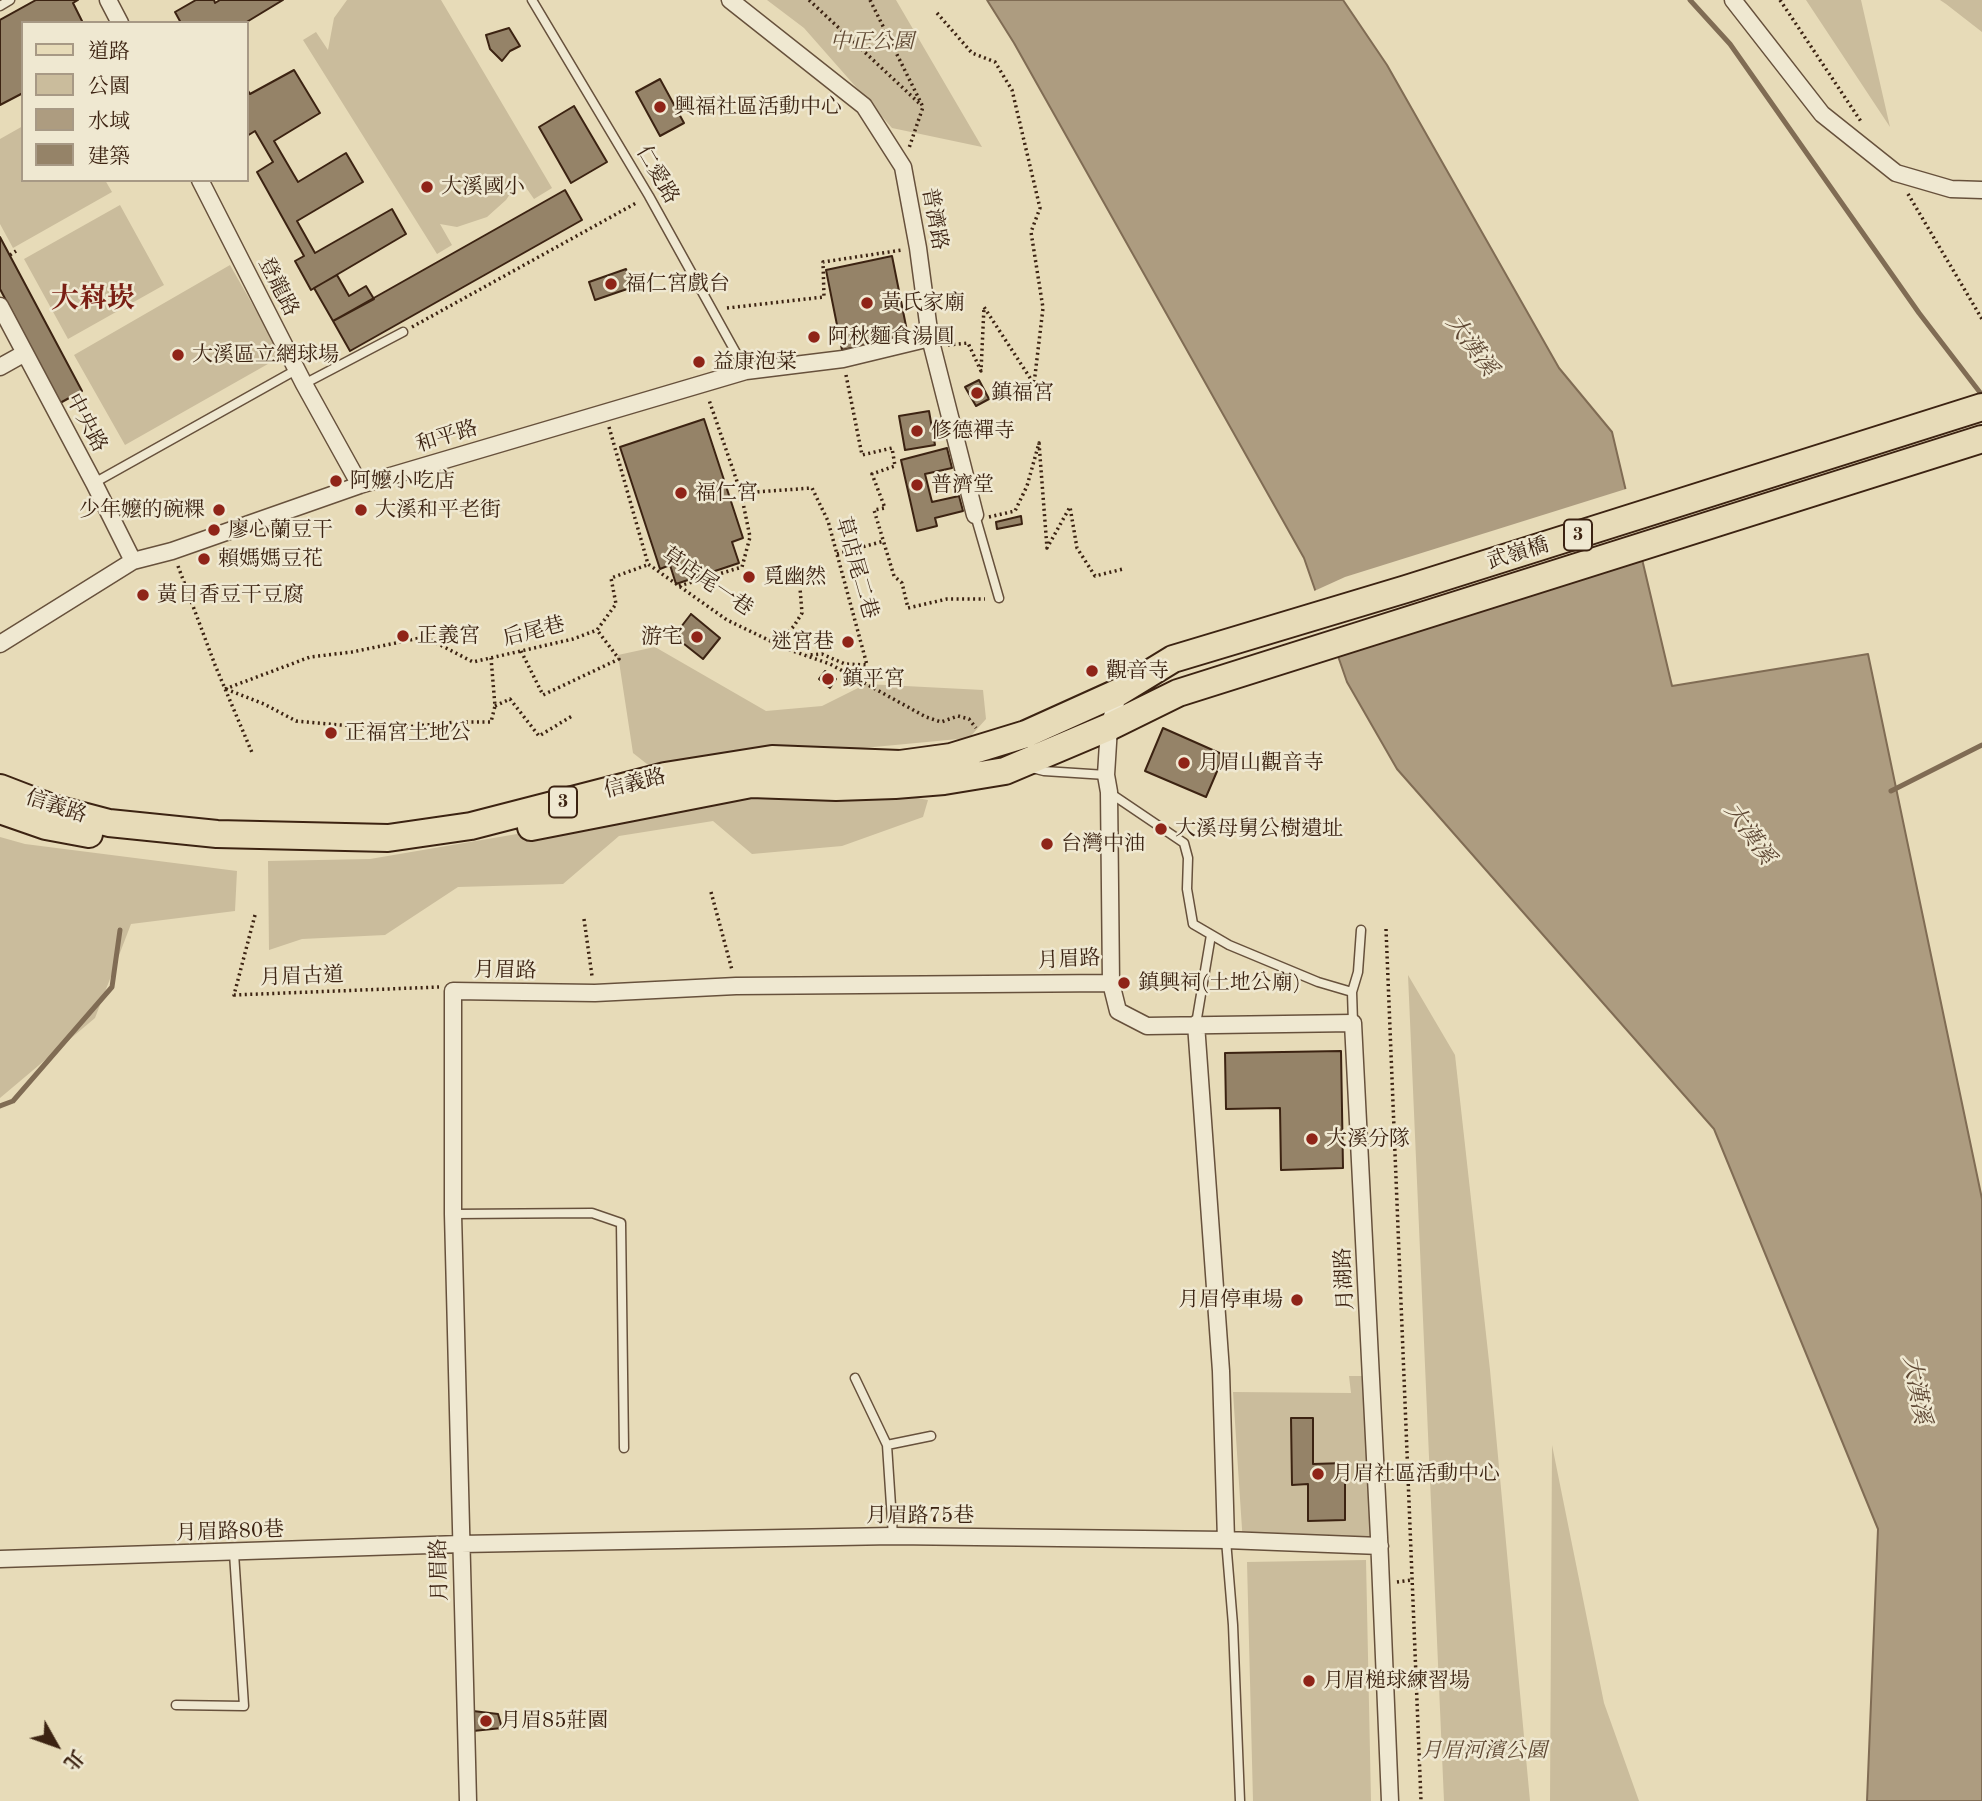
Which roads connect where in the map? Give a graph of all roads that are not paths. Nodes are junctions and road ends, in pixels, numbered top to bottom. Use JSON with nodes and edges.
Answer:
{"nodes":[{"id":1,"x":10,"y":0,"type":"edge"},
{"id":2,"x":108,"y":0,"type":"edge"},
{"id":3,"x":532,"y":0,"type":"edge"},
{"id":4,"x":730,"y":0,"type":"edge"},
{"id":5,"x":1733,"y":0,"type":"edge"},
{"id":6,"x":0,"y":6,"type":"edge"},
{"id":7,"x":119,"y":21,"type":"edge"},
{"id":8,"x":201,"y":182,"type":"edge"},
{"id":9,"x":1982,"y":190,"type":"edge"},
{"id":10,"x":0,"y":306,"type":"edge"},
{"id":11,"x":403,"y":332,"type":"road end"},
{"id":12,"x":930,"y":338,"type":"junction"},
{"id":13,"x":25,"y":353,"type":"junction"},
{"id":14,"x":0,"y":367,"type":"edge"},
{"id":15,"x":746,"y":372,"type":"junction"},
{"id":16,"x":300,"y":377,"type":"junction"},
{"id":17,"x":1982,"y":407,"type":"edge"},
{"id":18,"x":1982,"y":439,"type":"edge"},
{"id":19,"x":94,"y":483,"type":"junction"},
{"id":20,"x":360,"y":485,"type":"junction"},
{"id":21,"x":976,"y":517,"type":"joint"},
{"id":22,"x":133,"y":561,"type":"junction"},
{"id":23,"x":999,"y":598,"type":"road end"},
{"id":24,"x":0,"y":644,"type":"edge"},
{"id":25,"x":1173,"y":659,"type":"joint"},
{"id":26,"x":1119,"y":692,"type":"junction"},
{"id":27,"x":1178,"y":693,"type":"joint"},
{"id":28,"x":1109,"y":727,"type":"junction"},
{"id":29,"x":1020,"y":765,"type":"junction"},
{"id":30,"x":1106,"y":775,"type":"junction"},
{"id":31,"x":0,"y":788,"type":"edge"},
{"id":32,"x":1109,"y":792,"type":"junction"},
{"id":33,"x":0,"y":810,"type":"edge"},
{"id":34,"x":1361,"y":930,"type":"dead end"},
{"id":35,"x":1211,"y":935,"type":"junction"},
{"id":36,"x":1111,"y":983,"type":"junction"},
{"id":37,"x":1352,"y":992,"type":"junction"},
{"id":38,"x":1353,"y":1023,"type":"junction"},
{"id":39,"x":1196,"y":1024,"type":"junction"},
{"id":40,"x":453,"y":1214,"type":"junction"},
{"id":41,"x":855,"y":1378,"type":"dead end"},
{"id":42,"x":931,"y":1436,"type":"dead end"},
{"id":43,"x":887,"y":1445,"type":"junction"},
{"id":44,"x":624,"y":1448,"type":"dead end"},
{"id":45,"x":893,"y":1536,"type":"junction"},
{"id":46,"x":1226,"y":1540,"type":"junction"},
{"id":47,"x":461,"y":1544,"type":"junction"},
{"id":48,"x":1380,"y":1546,"type":"junction"},
{"id":49,"x":234,"y":1553,"type":"junction"},
{"id":50,"x":0,"y":1559,"type":"edge"},
{"id":51,"x":176,"y":1705,"type":"dead end"},
{"id":52,"x":468,"y":1801,"type":"edge"},
{"id":53,"x":1240,"y":1801,"type":"edge"},
{"id":54,"x":1390,"y":1801,"type":"edge"}],
"edges":[{"from":1,"to":6,"type":"lane"},
{"from":2,"to":7,"type":"street"},
{"from":3,"to":15,"type":"lane","name":"仁愛路"},
{"from":4,"to":12,"type":"street","name":"普濟路"},
{"from":5,"to":9,"type":"street"},
{"from":8,"to":16,"type":"street","name":"登龍路"},
{"from":10,"to":13,"type":"street","name":"中央路"},
{"from":11,"to":16,"type":"lane"},
{"from":12,"to":15,"type":"street","name":"和平路"},
{"from":12,"to":21,"type":"street","name":"普濟路"},
{"from":13,"to":14,"type":"street"},
{"from":13,"to":19,"type":"street","name":"中央路"},
{"from":15,"to":20,"type":"street","name":"和平路"},
{"from":16,"to":19,"type":"lane"},
{"from":16,"to":20,"type":"street","name":"登龍路"},
{"from":17,"to":25,"type":"main road","name":"武嶺橋","number":"3"},
{"from":18,"to":27,"type":"main road","name":"武嶺橋","number":"3"},
{"from":19,"to":22,"type":"street","name":"中央路"},
{"from":20,"to":22,"type":"street","name":"和平路"},
{"from":21,"to":23,"type":"lane"},
{"from":22,"to":24,"type":"street","name":"和平路"},
{"from":25,"to":26,"type":"main road","name":"信義路","number":"3"},
{"from":26,"to":28,"type":"street","name":"月眉路"},
{"from":26,"to":31,"type":"main road","name":"信義路","number":"3"},
{"from":27,"to":28,"type":"main road","name":"信義路","number":"3"},
{"from":28,"to":29,"type":"main road","name":"信義路","number":"3"},
{"from":28,"to":30,"type":"street","name":"月眉路"},
{"from":29,"to":30,"type":"lane"},
{"from":29,"to":33,"type":"main road","name":"信義路","number":"3"},
{"from":30,"to":32,"type":"street","name":"月眉路"},
{"from":32,"to":35,"type":"lane"},
{"from":32,"to":36,"type":"street","name":"月眉路"},
{"from":34,"to":37,"type":"lane"},
{"from":35,"to":37,"type":"lane"},
{"from":35,"to":39,"type":"lane"},
{"from":36,"to":39,"type":"street"},
{"from":36,"to":40,"type":"street","name":"月眉路"},
{"from":37,"to":38,"type":"lane"},
{"from":38,"to":39,"type":"street"},
{"from":38,"to":48,"type":"street","name":"月湖路"},
{"from":39,"to":46,"type":"street"},
{"from":40,"to":44,"type":"lane"},
{"from":40,"to":47,"type":"street","name":"月眉路"},
{"from":41,"to":43,"type":"lane"},
{"from":42,"to":43,"type":"lane"},
{"from":43,"to":45,"type":"lane"},
{"from":45,"to":46,"type":"street","name":"月眉路75巷"},
{"from":45,"to":47,"type":"street","name":"月眉路75巷"},
{"from":46,"to":48,"type":"street","name":"月眉路75巷"},
{"from":46,"to":53,"type":"lane"},
{"from":47,"to":49,"type":"street","name":"月眉路80巷"},
{"from":47,"to":52,"type":"street","name":"月眉路"},
{"from":48,"to":54,"type":"street","name":"月湖路"},
{"from":49,"to":50,"type":"street","name":"月眉路80巷"},
{"from":49,"to":51,"type":"lane"}]}
